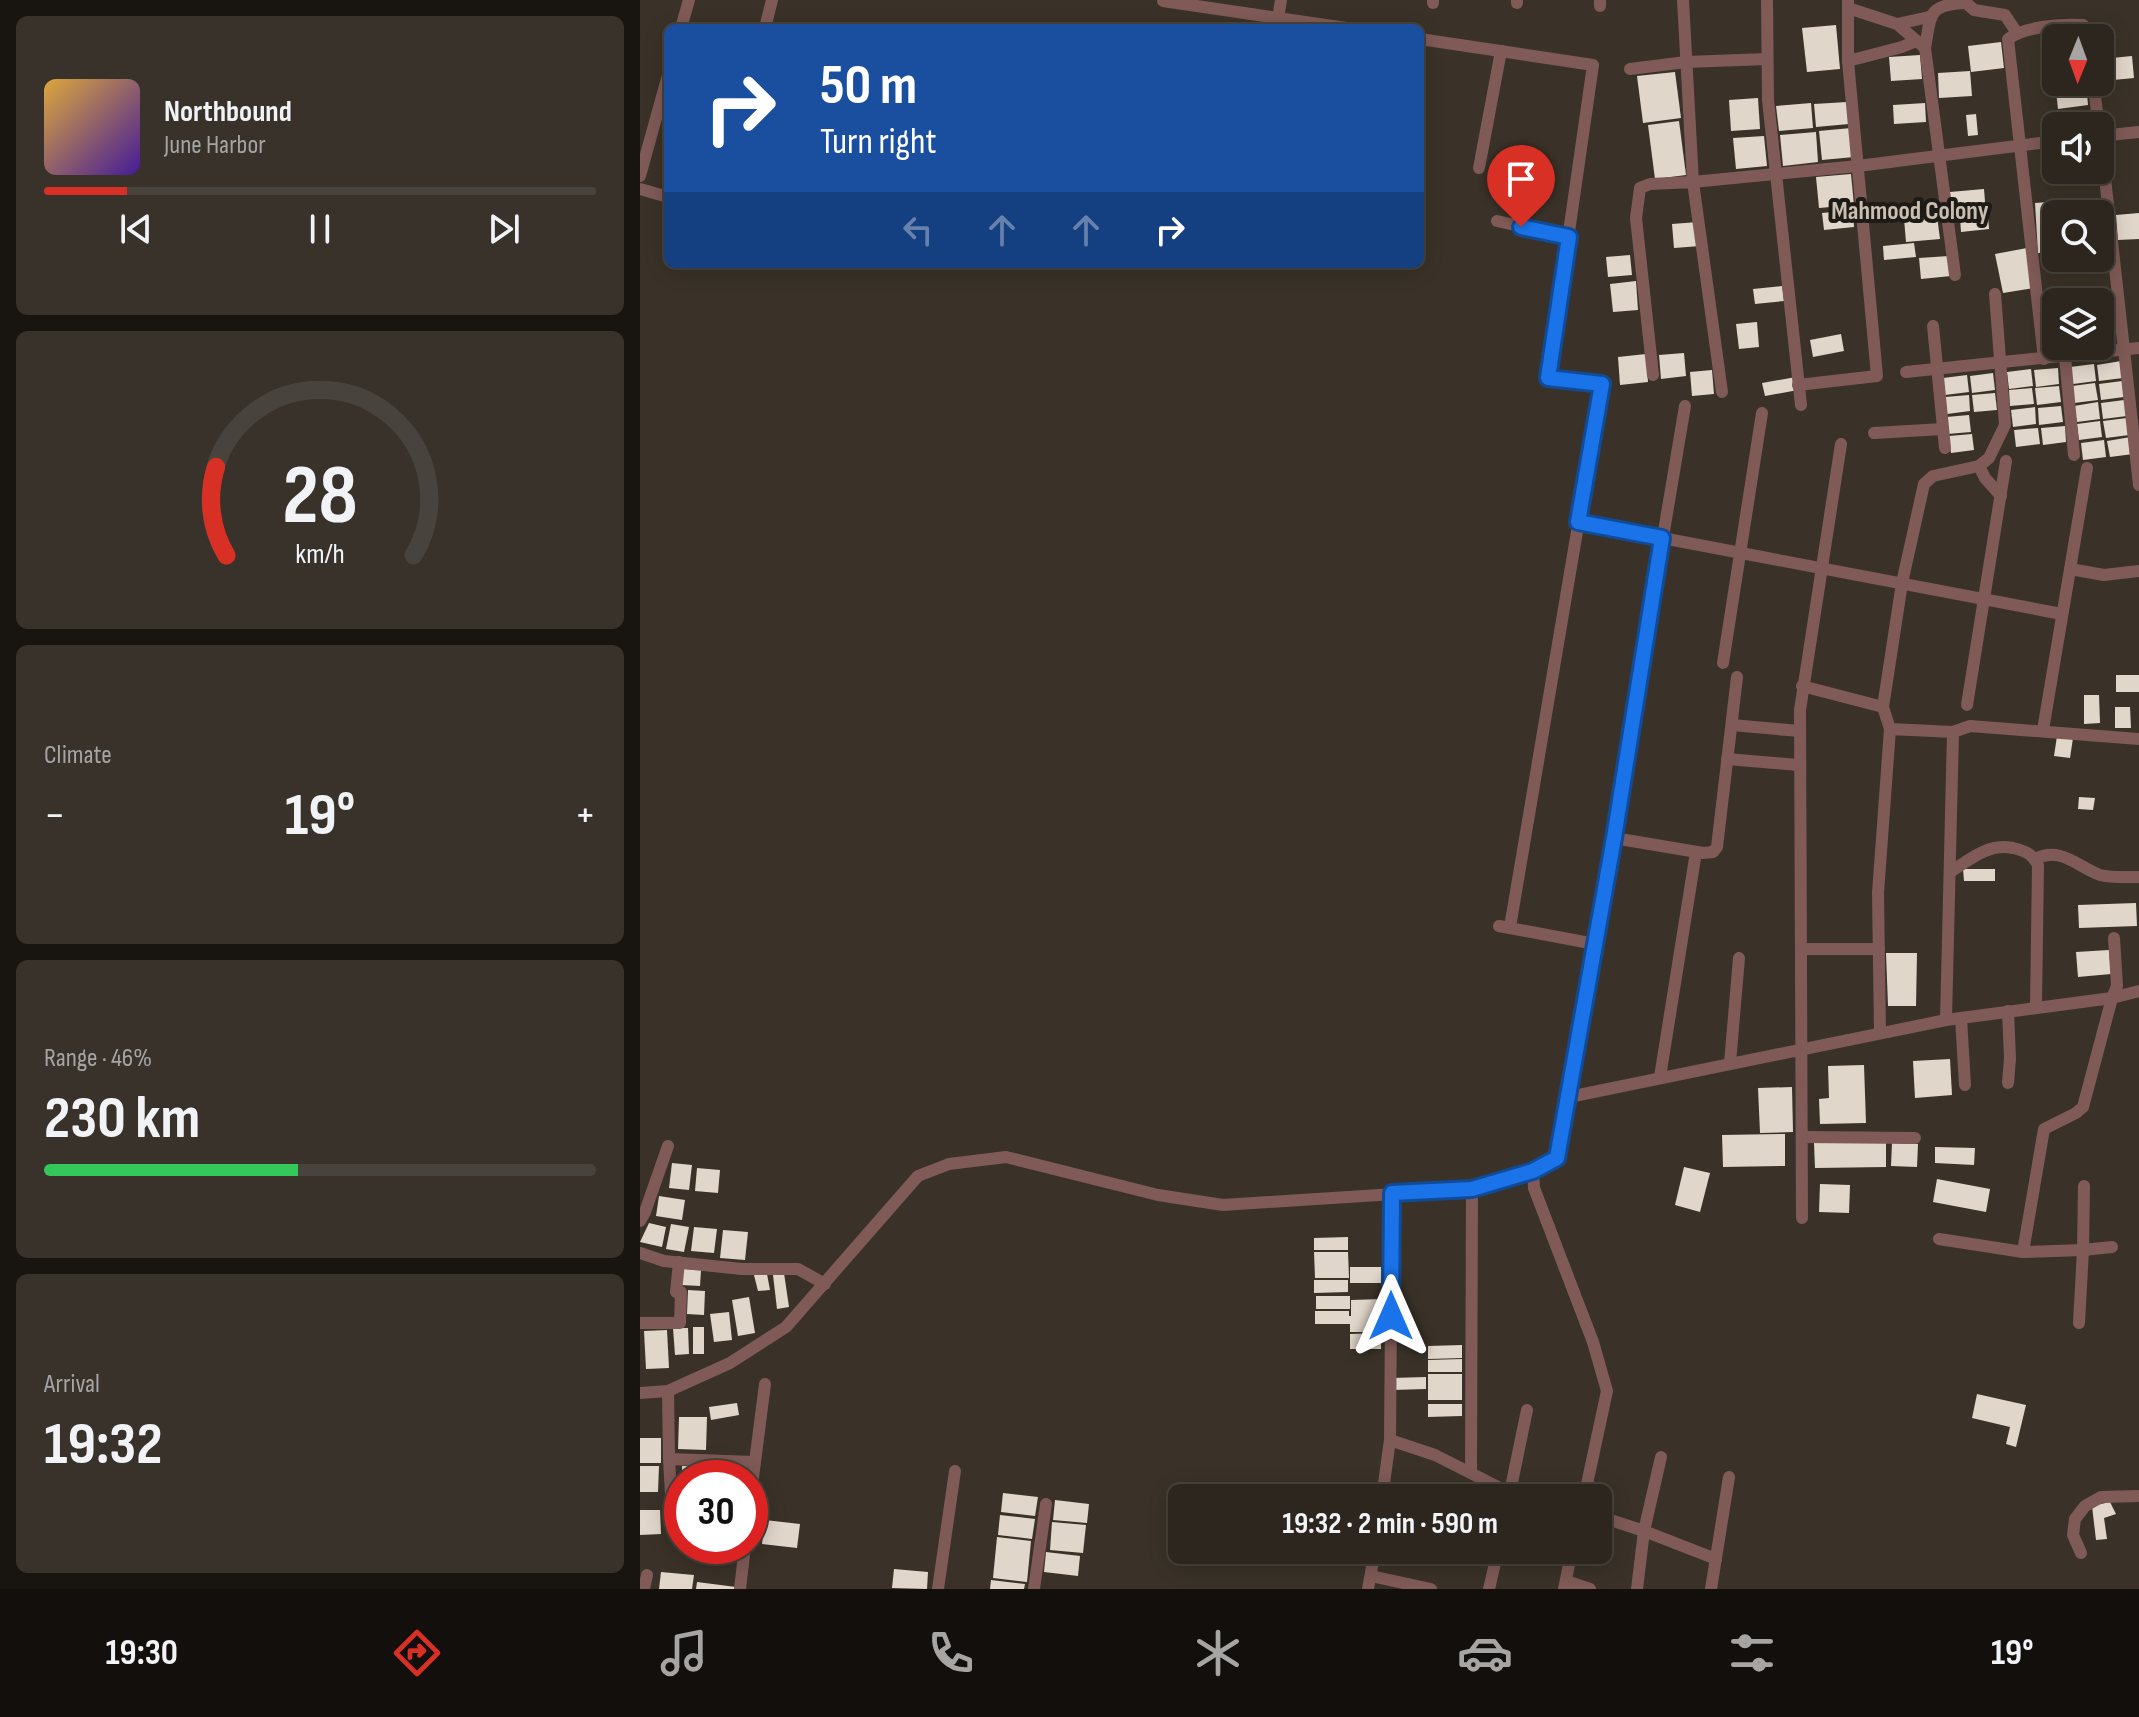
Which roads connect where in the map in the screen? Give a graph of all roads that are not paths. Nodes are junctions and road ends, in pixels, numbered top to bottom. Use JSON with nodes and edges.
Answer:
{"nodes":[{"id":1,"x":689,"y":0,"type":"edge"},
{"id":2,"x":772,"y":0,"type":"edge"},
{"id":3,"x":1281,"y":0,"type":"edge"},
{"id":4,"x":1683,"y":0,"type":"edge"},
{"id":5,"x":1767,"y":0,"type":"edge"},
{"id":6,"x":1163,"y":1,"type":"edge"},
{"id":7,"x":1963,"y":2,"type":"edge"},
{"id":8,"x":1198,"y":3,"type":"edge"},
{"id":9,"x":1848,"y":4,"type":"edge"},
{"id":10,"x":1929,"y":17,"type":"junction"},
{"id":11,"x":1278,"y":18,"type":"junction"},
{"id":12,"x":682,"y":24,"type":"edge"},
{"id":13,"x":766,"y":24,"type":"edge"},
{"id":14,"x":1319,"y":24,"type":"edge"},
{"id":15,"x":1897,"y":24,"type":"junction"},
{"id":16,"x":2042,"y":30,"type":"edge"},
{"id":17,"x":2017,"y":33,"type":"junction"},
{"id":18,"x":1424,"y":40,"type":"edge"},
{"id":19,"x":1921,"y":44,"type":"junction"},
{"id":20,"x":1501,"y":51,"type":"junction"},
{"id":21,"x":1767,"y":59,"type":"junction"},
{"id":22,"x":1848,"y":61,"type":"junction"},
{"id":23,"x":1686,"y":62,"type":"junction"},
{"id":24,"x":1630,"y":69,"type":"dead end"},
{"id":25,"x":664,"y":89,"type":"edge"},
{"id":26,"x":2139,"y":132,"type":"edge"},
{"id":27,"x":2114,"y":134,"type":"edge"},
{"id":28,"x":2042,"y":143,"type":"edge"},
{"id":29,"x":2020,"y":145,"type":"junction"},
{"id":30,"x":1937,"y":155,"type":"junction"},
{"id":31,"x":1858,"y":166,"type":"junction"},
{"id":32,"x":1479,"y":168,"type":"dead end"},
{"id":33,"x":1775,"y":174,"type":"junction"},
{"id":34,"x":640,"y":176,"type":"edge"},
{"id":35,"x":1693,"y":182,"type":"junction"},
{"id":36,"x":2105,"y":184,"type":"edge"},
{"id":37,"x":640,"y":189,"type":"edge"},
{"id":38,"x":664,"y":196,"type":"edge"},
{"id":39,"x":1497,"y":221,"type":"dead end"},
{"id":40,"x":1569,"y":237,"type":"junction"},
{"id":41,"x":1955,"y":275,"type":"dead end"},
{"id":42,"x":1995,"y":294,"type":"dead end"},
{"id":43,"x":1933,"y":326,"type":"dead end"},
{"id":44,"x":2042,"y":341,"type":"edge"},
{"id":45,"x":2139,"y":348,"type":"edge"},
{"id":46,"x":2123,"y":350,"type":"junction"},
{"id":47,"x":2114,"y":351,"type":"edge"},
{"id":48,"x":2042,"y":359,"type":"edge"},
{"id":49,"x":2065,"y":360,"type":"edge"},
{"id":50,"x":2002,"y":362,"type":"junction"},
{"id":51,"x":1937,"y":369,"type":"junction"},
{"id":52,"x":1906,"y":372,"type":"dead end"},
{"id":53,"x":1653,"y":375,"type":"dead end"},
{"id":54,"x":1798,"y":385,"type":"junction"},
{"id":55,"x":1722,"y":392,"type":"dead end"},
{"id":56,"x":1801,"y":405,"type":"dead end"},
{"id":57,"x":1685,"y":406,"type":"dead end"},
{"id":58,"x":1762,"y":413,"type":"dead end"},
{"id":59,"x":1943,"y":429,"type":"junction"},
{"id":60,"x":1874,"y":433,"type":"dead end"},
{"id":61,"x":1841,"y":444,"type":"dead end"},
{"id":62,"x":1945,"y":448,"type":"dead end"},
{"id":63,"x":2074,"y":455,"type":"dead end"},
{"id":64,"x":2006,"y":461,"type":"dead end"},
{"id":65,"x":1979,"y":466,"type":"junction"},
{"id":66,"x":2087,"y":468,"type":"dead end"},
{"id":67,"x":2139,"y":485,"type":"edge"},
{"id":68,"x":2001,"y":496,"type":"junction"},
{"id":69,"x":1578,"y":522,"type":"junction"},
{"id":70,"x":1662,"y":538,"type":"junction"},
{"id":71,"x":1741,"y":553,"type":"junction"},
{"id":72,"x":1822,"y":568,"type":"junction"},
{"id":73,"x":2070,"y":569,"type":"junction"},
{"id":74,"x":2139,"y":571,"type":"edge"},
{"id":75,"x":1902,"y":583,"type":"junction"},
{"id":76,"x":1985,"y":599,"type":"junction"},
{"id":77,"x":2062,"y":614,"type":"junction"},
{"id":78,"x":1723,"y":663,"type":"dead end"},
{"id":79,"x":1737,"y":677,"type":"dead end"},
{"id":80,"x":1802,"y":686,"type":"junction"},
{"id":81,"x":1967,"y":705,"type":"dead end"},
{"id":82,"x":1883,"y":707,"type":"junction"},
{"id":83,"x":1732,"y":725,"type":"junction"},
{"id":84,"x":1890,"y":729,"type":"junction"},
{"id":85,"x":2043,"y":730,"type":"junction"},
{"id":86,"x":1799,"y":731,"type":"junction"},
{"id":87,"x":1953,"y":732,"type":"junction"},
{"id":88,"x":2139,"y":739,"type":"edge"},
{"id":89,"x":1727,"y":759,"type":"junction"},
{"id":90,"x":1798,"y":765,"type":"junction"},
{"id":91,"x":1614,"y":838,"type":"junction"},
{"id":92,"x":1696,"y":852,"type":"junction"},
{"id":93,"x":2035,"y":859,"type":"junction"},
{"id":94,"x":1950,"y":872,"type":"junction"},
{"id":95,"x":2139,"y":877,"type":"edge"},
{"id":96,"x":2114,"y":938,"type":"dead end"},
{"id":97,"x":1595,"y":944,"type":"junction"},
{"id":98,"x":1801,"y":949,"type":"junction"},
{"id":99,"x":1879,"y":949,"type":"junction"},
{"id":100,"x":1739,"y":958,"type":"dead end"},
{"id":101,"x":2139,"y":991,"type":"edge"},
{"id":102,"x":2112,"y":998,"type":"junction"},
{"id":103,"x":2036,"y":1006,"type":"junction"},
{"id":104,"x":2008,"y":1011,"type":"junction"},
{"id":105,"x":1961,"y":1018,"type":"junction"},
{"id":106,"x":1946,"y":1020,"type":"junction"},
{"id":107,"x":1880,"y":1033,"type":"junction"},
{"id":108,"x":1802,"y":1049,"type":"junction"},
{"id":109,"x":1730,"y":1063,"type":"junction"},
{"id":110,"x":1660,"y":1077,"type":"junction"},
{"id":111,"x":2008,"y":1083,"type":"dead end"},
{"id":112,"x":1965,"y":1085,"type":"dead end"},
{"id":113,"x":1569,"y":1097,"type":"junction"},
{"id":114,"x":1802,"y":1137,"type":"junction"},
{"id":115,"x":1915,"y":1138,"type":"dead end"},
{"id":116,"x":668,"y":1146,"type":"dead end"},
{"id":117,"x":1533,"y":1171,"type":"junction"},
{"id":118,"x":2084,"y":1186,"type":"dead end"},
{"id":119,"x":1472,"y":1189,"type":"junction"},
{"id":120,"x":1392,"y":1193,"type":"junction"},
{"id":121,"x":1802,"y":1218,"type":"dead end"},
{"id":122,"x":640,"y":1221,"type":"edge"},
{"id":123,"x":1939,"y":1239,"type":"dead end"},
{"id":124,"x":2112,"y":1247,"type":"dead end"},
{"id":125,"x":2083,"y":1250,"type":"junction"},
{"id":126,"x":2023,"y":1252,"type":"junction"},
{"id":127,"x":640,"y":1253,"type":"edge"},
{"id":128,"x":679,"y":1262,"type":"junction"},
{"id":129,"x":825,"y":1284,"type":"junction"},
{"id":130,"x":640,"y":1323,"type":"edge"},
{"id":131,"x":2079,"y":1323,"type":"dead end"},
{"id":132,"x":765,"y":1384,"type":"dead end"},
{"id":133,"x":668,"y":1391,"type":"junction"},
{"id":134,"x":640,"y":1393,"type":"edge"},
{"id":135,"x":1527,"y":1410,"type":"dead end"},
{"id":136,"x":1390,"y":1440,"type":"junction"},
{"id":137,"x":1661,"y":1457,"type":"dead end"},
{"id":138,"x":669,"y":1459,"type":"joint"},
{"id":139,"x":698,"y":1460,"type":"edge"},
{"id":140,"x":755,"y":1460,"type":"edge"},
{"id":141,"x":955,"y":1471,"type":"dead end"},
{"id":142,"x":1471,"y":1472,"type":"junction"},
{"id":143,"x":1729,"y":1477,"type":"dead end"},
{"id":144,"x":1384,"y":1484,"type":"edge"},
{"id":145,"x":1491,"y":1484,"type":"edge"},
{"id":146,"x":1511,"y":1484,"type":"edge"},
{"id":147,"x":1587,"y":1484,"type":"edge"},
{"id":148,"x":2139,"y":1496,"type":"edge"},
{"id":149,"x":1046,"y":1504,"type":"dead end"},
{"id":150,"x":1612,"y":1521,"type":"edge"},
{"id":151,"x":1644,"y":1531,"type":"junction"},
{"id":152,"x":2081,"y":1553,"type":"dead end"},
{"id":153,"x":1716,"y":1559,"type":"junction"},
{"id":154,"x":743,"y":1564,"type":"edge"},
{"id":155,"x":1495,"y":1564,"type":"edge"},
{"id":156,"x":1569,"y":1564,"type":"edge"},
{"id":157,"x":647,"y":1575,"type":"dead end"},
{"id":158,"x":1370,"y":1582,"type":"edge"},
{"id":159,"x":1565,"y":1585,"type":"edge"},
{"id":160,"x":644,"y":1589,"type":"edge"},
{"id":161,"x":740,"y":1589,"type":"edge"},
{"id":162,"x":938,"y":1589,"type":"edge"},
{"id":163,"x":1034,"y":1589,"type":"edge"},
{"id":164,"x":1431,"y":1589,"type":"edge"},
{"id":165,"x":1489,"y":1589,"type":"edge"},
{"id":166,"x":1590,"y":1589,"type":"edge"},
{"id":167,"x":1637,"y":1589,"type":"edge"},
{"id":168,"x":1711,"y":1589,"type":"edge"}],
"edges":[{"from":1,"to":12,"type":"street"},
{"from":2,"to":13,"type":"street"},
{"from":3,"to":11,"type":"street"},
{"from":4,"to":23,"type":"street"},
{"from":5,"to":21,"type":"street"},
{"from":6,"to":8,"type":"street"},
{"from":7,"to":10,"type":"street"},
{"from":7,"to":17,"type":"street"},
{"from":8,"to":11,"type":"street"},
{"from":9,"to":15,"type":"street"},
{"from":9,"to":22,"type":"street"},
{"from":10,"to":15,"type":"street"},
{"from":10,"to":19,"type":"street"},
{"from":11,"to":14,"type":"street"},
{"from":15,"to":19,"type":"street"},
{"from":16,"to":17,"type":"street"},
{"from":17,"to":29,"type":"street"},
{"from":18,"to":20,"type":"street"},
{"from":19,"to":22,"type":"street"},
{"from":19,"to":30,"type":"street"},
{"from":20,"to":32,"type":"street"},
{"from":20,"to":40,"type":"street"},
{"from":21,"to":23,"type":"street"},
{"from":21,"to":33,"type":"street"},
{"from":22,"to":31,"type":"street"},
{"from":23,"to":24,"type":"street"},
{"from":23,"to":35,"type":"street"},
{"from":25,"to":34,"type":"street"},
{"from":26,"to":27,"type":"street"},
{"from":28,"to":29,"type":"street"},
{"from":29,"to":30,"type":"street"},
{"from":29,"to":44,"type":"street"},
{"from":30,"to":31,"type":"street"},
{"from":30,"to":41,"type":"street"},
{"from":31,"to":33,"type":"street"},
{"from":31,"to":54,"type":"street"},
{"from":33,"to":35,"type":"street"},
{"from":33,"to":54,"type":"street"},
{"from":35,"to":53,"type":"street"},
{"from":35,"to":55,"type":"street"},
{"from":36,"to":46,"type":"street"},
{"from":37,"to":38,"type":"street"},
{"from":39,"to":40,"type":"street"},
{"from":40,"to":69,"type":"street"},
{"from":42,"to":50,"type":"street"},
{"from":43,"to":51,"type":"street"},
{"from":45,"to":46,"type":"street"},
{"from":46,"to":47,"type":"street"},
{"from":46,"to":67,"type":"street"},
{"from":48,"to":50,"type":"street"},
{"from":49,"to":63,"type":"street"},
{"from":50,"to":51,"type":"street"},
{"from":50,"to":65,"type":"street"},
{"from":51,"to":52,"type":"street"},
{"from":51,"to":59,"type":"street"},
{"from":54,"to":56,"type":"street"},
{"from":57,"to":70,"type":"street"},
{"from":58,"to":71,"type":"street"},
{"from":59,"to":60,"type":"street"},
{"from":59,"to":62,"type":"street"},
{"from":61,"to":72,"type":"street"},
{"from":64,"to":68,"type":"street"},
{"from":65,"to":68,"type":"street"},
{"from":65,"to":75,"type":"street"},
{"from":66,"to":73,"type":"street"},
{"from":68,"to":76,"type":"street"},
{"from":69,"to":70,"type":"street"},
{"from":69,"to":97,"type":"street"},
{"from":70,"to":71,"type":"street"},
{"from":70,"to":91,"type":"street"},
{"from":71,"to":72,"type":"street"},
{"from":71,"to":78,"type":"street"},
{"from":72,"to":75,"type":"street"},
{"from":72,"to":80,"type":"street"},
{"from":73,"to":74,"type":"street"},
{"from":73,"to":77,"type":"street"},
{"from":75,"to":76,"type":"street"},
{"from":75,"to":82,"type":"street"},
{"from":76,"to":77,"type":"street"},
{"from":76,"to":81,"type":"street"},
{"from":77,"to":85,"type":"street"},
{"from":79,"to":83,"type":"street"},
{"from":80,"to":82,"type":"street"},
{"from":80,"to":86,"type":"street"},
{"from":82,"to":84,"type":"street"},
{"from":83,"to":86,"type":"street"},
{"from":83,"to":89,"type":"street"},
{"from":84,"to":87,"type":"street"},
{"from":84,"to":99,"type":"street"},
{"from":85,"to":87,"type":"street"},
{"from":85,"to":88,"type":"street"},
{"from":86,"to":90,"type":"street"},
{"from":87,"to":94,"type":"street"},
{"from":89,"to":90,"type":"street"},
{"from":89,"to":92,"type":"street"},
{"from":90,"to":98,"type":"street"},
{"from":91,"to":92,"type":"street"},
{"from":91,"to":97,"type":"street"},
{"from":92,"to":110,"type":"street"},
{"from":93,"to":94,"type":"street"},
{"from":93,"to":95,"type":"street"},
{"from":93,"to":103,"type":"street"},
{"from":94,"to":106,"type":"street"},
{"from":96,"to":102,"type":"street"},
{"from":97,"to":113,"type":"street"},
{"from":98,"to":99,"type":"street"},
{"from":98,"to":108,"type":"street"},
{"from":99,"to":107,"type":"street"},
{"from":100,"to":109,"type":"street"},
{"from":101,"to":102,"type":"street"},
{"from":102,"to":103,"type":"street"},
{"from":102,"to":126,"type":"street"},
{"from":103,"to":104,"type":"street"},
{"from":104,"to":105,"type":"street"},
{"from":104,"to":111,"type":"street"},
{"from":105,"to":106,"type":"street"},
{"from":105,"to":112,"type":"street"},
{"from":106,"to":107,"type":"street"},
{"from":107,"to":108,"type":"street"},
{"from":108,"to":109,"type":"street"},
{"from":108,"to":114,"type":"street"},
{"from":109,"to":110,"type":"street"},
{"from":110,"to":113,"type":"street"},
{"from":113,"to":117,"type":"street"},
{"from":114,"to":115,"type":"street"},
{"from":114,"to":121,"type":"street"},
{"from":116,"to":122,"type":"street"},
{"from":117,"to":119,"type":"street"},
{"from":117,"to":147,"type":"street"},
{"from":118,"to":125,"type":"street"},
{"from":119,"to":120,"type":"street"},
{"from":119,"to":142,"type":"street"},
{"from":120,"to":129,"type":"street"},
{"from":120,"to":136,"type":"street"},
{"from":123,"to":126,"type":"street"},
{"from":124,"to":125,"type":"street"},
{"from":125,"to":126,"type":"street"},
{"from":125,"to":131,"type":"street"},
{"from":127,"to":128,"type":"street"},
{"from":128,"to":129,"type":"street"},
{"from":128,"to":130,"type":"street"},
{"from":129,"to":133,"type":"street"},
{"from":132,"to":140,"type":"street"},
{"from":133,"to":134,"type":"street"},
{"from":133,"to":138,"type":"street"},
{"from":135,"to":146,"type":"street"},
{"from":136,"to":142,"type":"street"},
{"from":136,"to":144,"type":"street"},
{"from":137,"to":151,"type":"street"},
{"from":138,"to":139,"type":"street"},
{"from":141,"to":162,"type":"street"},
{"from":142,"to":145,"type":"street"},
{"from":143,"to":153,"type":"street"},
{"from":148,"to":152,"type":"street"},
{"from":149,"to":163,"type":"street"},
{"from":150,"to":151,"type":"street"},
{"from":151,"to":153,"type":"street"},
{"from":151,"to":167,"type":"street"},
{"from":153,"to":168,"type":"street"},
{"from":154,"to":161,"type":"street"},
{"from":155,"to":165,"type":"street"},
{"from":156,"to":159,"type":"street"},
{"from":157,"to":160,"type":"street"},
{"from":158,"to":164,"type":"street"},
{"from":159,"to":166,"type":"street"}]}
